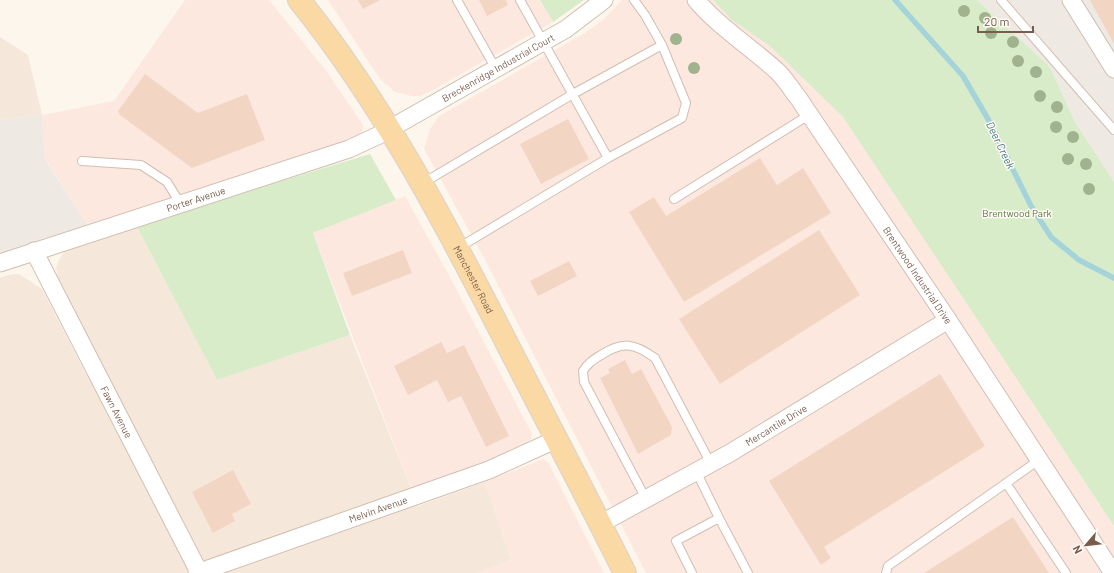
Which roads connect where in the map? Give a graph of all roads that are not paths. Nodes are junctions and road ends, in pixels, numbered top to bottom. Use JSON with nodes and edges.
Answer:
{"nodes":[{"id":1,"x":299,"y":0,"type":"edge"},
{"id":2,"x":457,"y":0,"type":"edge"},
{"id":3,"x":520,"y":0,"type":"edge"},
{"id":4,"x":604,"y":0,"type":"edge"},
{"id":5,"x":634,"y":0,"type":"edge"},
{"id":6,"x":696,"y":0,"type":"edge"},
{"id":7,"x":1001,"y":0,"type":"edge"},
{"id":8,"x":1071,"y":0,"type":"edge"},
{"id":9,"x":544,"y":42,"type":"junction"},
{"id":10,"x":662,"y":45,"type":"junction"},
{"id":11,"x":1114,"y":68,"type":"edge"},
{"id":12,"x":496,"y":69,"type":"junction"},
{"id":13,"x":573,"y":94,"type":"junction"},
{"id":14,"x":809,"y":115,"type":"junction"},
{"id":15,"x":389,"y":130,"type":"junction"},
{"id":16,"x":1114,"y":130,"type":"edge"},
{"id":17,"x":608,"y":158,"type":"junction"},
{"id":18,"x":82,"y":161,"type":"dead end"},
{"id":19,"x":420,"y":184,"type":"junction"},
{"id":20,"x":674,"y":199,"type":"dead end"},
{"id":21,"x":180,"y":203,"type":"junction"},
{"id":22,"x":457,"y":248,"type":"junction"},
{"id":23,"x":34,"y":251,"type":"junction"},
{"id":24,"x":0,"y":263,"type":"edge"},
{"id":25,"x":948,"y":320,"type":"junction"},
{"id":26,"x":556,"y":439,"type":"junction"},
{"id":27,"x":1039,"y":460,"type":"junction"},
{"id":28,"x":703,"y":468,"type":"junction"},
{"id":29,"x":1006,"y":483,"type":"junction"},
{"id":30,"x":646,"y":499,"type":"junction"},
{"id":31,"x":719,"y":518,"type":"junction"},
{"id":32,"x":600,"y":524,"type":"junction"},
{"id":33,"x":198,"y":573,"type":"edge"},
{"id":34,"x":625,"y":573,"type":"edge"},
{"id":35,"x":692,"y":573,"type":"edge"},
{"id":36,"x":748,"y":573,"type":"edge"},
{"id":37,"x":886,"y":573,"type":"edge"},
{"id":38,"x":1066,"y":573,"type":"edge"},
{"id":39,"x":1113,"y":573,"type":"edge"}],
"edges":[{"from":1,"to":15,"type":"main road","name":"Manchester Road"},
{"from":2,"to":12,"type":"lane"},
{"from":3,"to":9,"type":"lane"},
{"from":4,"to":9,"type":"street","name":"Breckenridge Industrial Court"},
{"from":5,"to":10,"type":"lane"},
{"from":6,"to":14,"type":"street","name":"Brentwood Industrial Drive"},
{"from":7,"to":16,"type":"lane"},
{"from":8,"to":11,"type":"street"},
{"from":9,"to":12,"type":"street","name":"Breckenridge Industrial Court"},
{"from":9,"to":13,"type":"lane"},
{"from":10,"to":13,"type":"lane"},
{"from":10,"to":17,"type":"lane"},
{"from":12,"to":15,"type":"street","name":"Breckenridge Industrial Court"},
{"from":13,"to":17,"type":"lane"},
{"from":13,"to":19,"type":"lane"},
{"from":14,"to":20,"type":"lane"},
{"from":14,"to":25,"type":"street","name":"Brentwood Industrial Drive"},
{"from":15,"to":19,"type":"main road","name":"Manchester Road"},
{"from":15,"to":21,"type":"street","name":"Porter Avenue"},
{"from":17,"to":22,"type":"lane"},
{"from":18,"to":21,"type":"lane"},
{"from":19,"to":22,"type":"main road","name":"Manchester Road"},
{"from":21,"to":23,"type":"street","name":"Porter Avenue"},
{"from":22,"to":26,"type":"main road","name":"Manchester Road"},
{"from":23,"to":24,"type":"street","name":"Porter Avenue"},
{"from":23,"to":33,"type":"street","name":"Fawn Avenue"},
{"from":25,"to":27,"type":"street","name":"Brentwood Industrial Drive"},
{"from":25,"to":28,"type":"street","name":"Mercantile Drive"},
{"from":26,"to":32,"type":"main road","name":"Manchester Road"},
{"from":26,"to":33,"type":"street","name":"Melvin Avenue"},
{"from":27,"to":29,"type":"lane"},
{"from":27,"to":39,"type":"street","name":"Brentwood Industrial Drive"},
{"from":28,"to":30,"type":"street","name":"Mercantile Drive"},
{"from":28,"to":30,"type":"lane"},
{"from":28,"to":31,"type":"lane"},
{"from":29,"to":37,"type":"lane"},
{"from":29,"to":38,"type":"lane"},
{"from":30,"to":32,"type":"street","name":"Mercantile Drive"},
{"from":31,"to":35,"type":"lane"},
{"from":31,"to":36,"type":"lane"},
{"from":32,"to":34,"type":"main road","name":"Manchester Road"}]}
